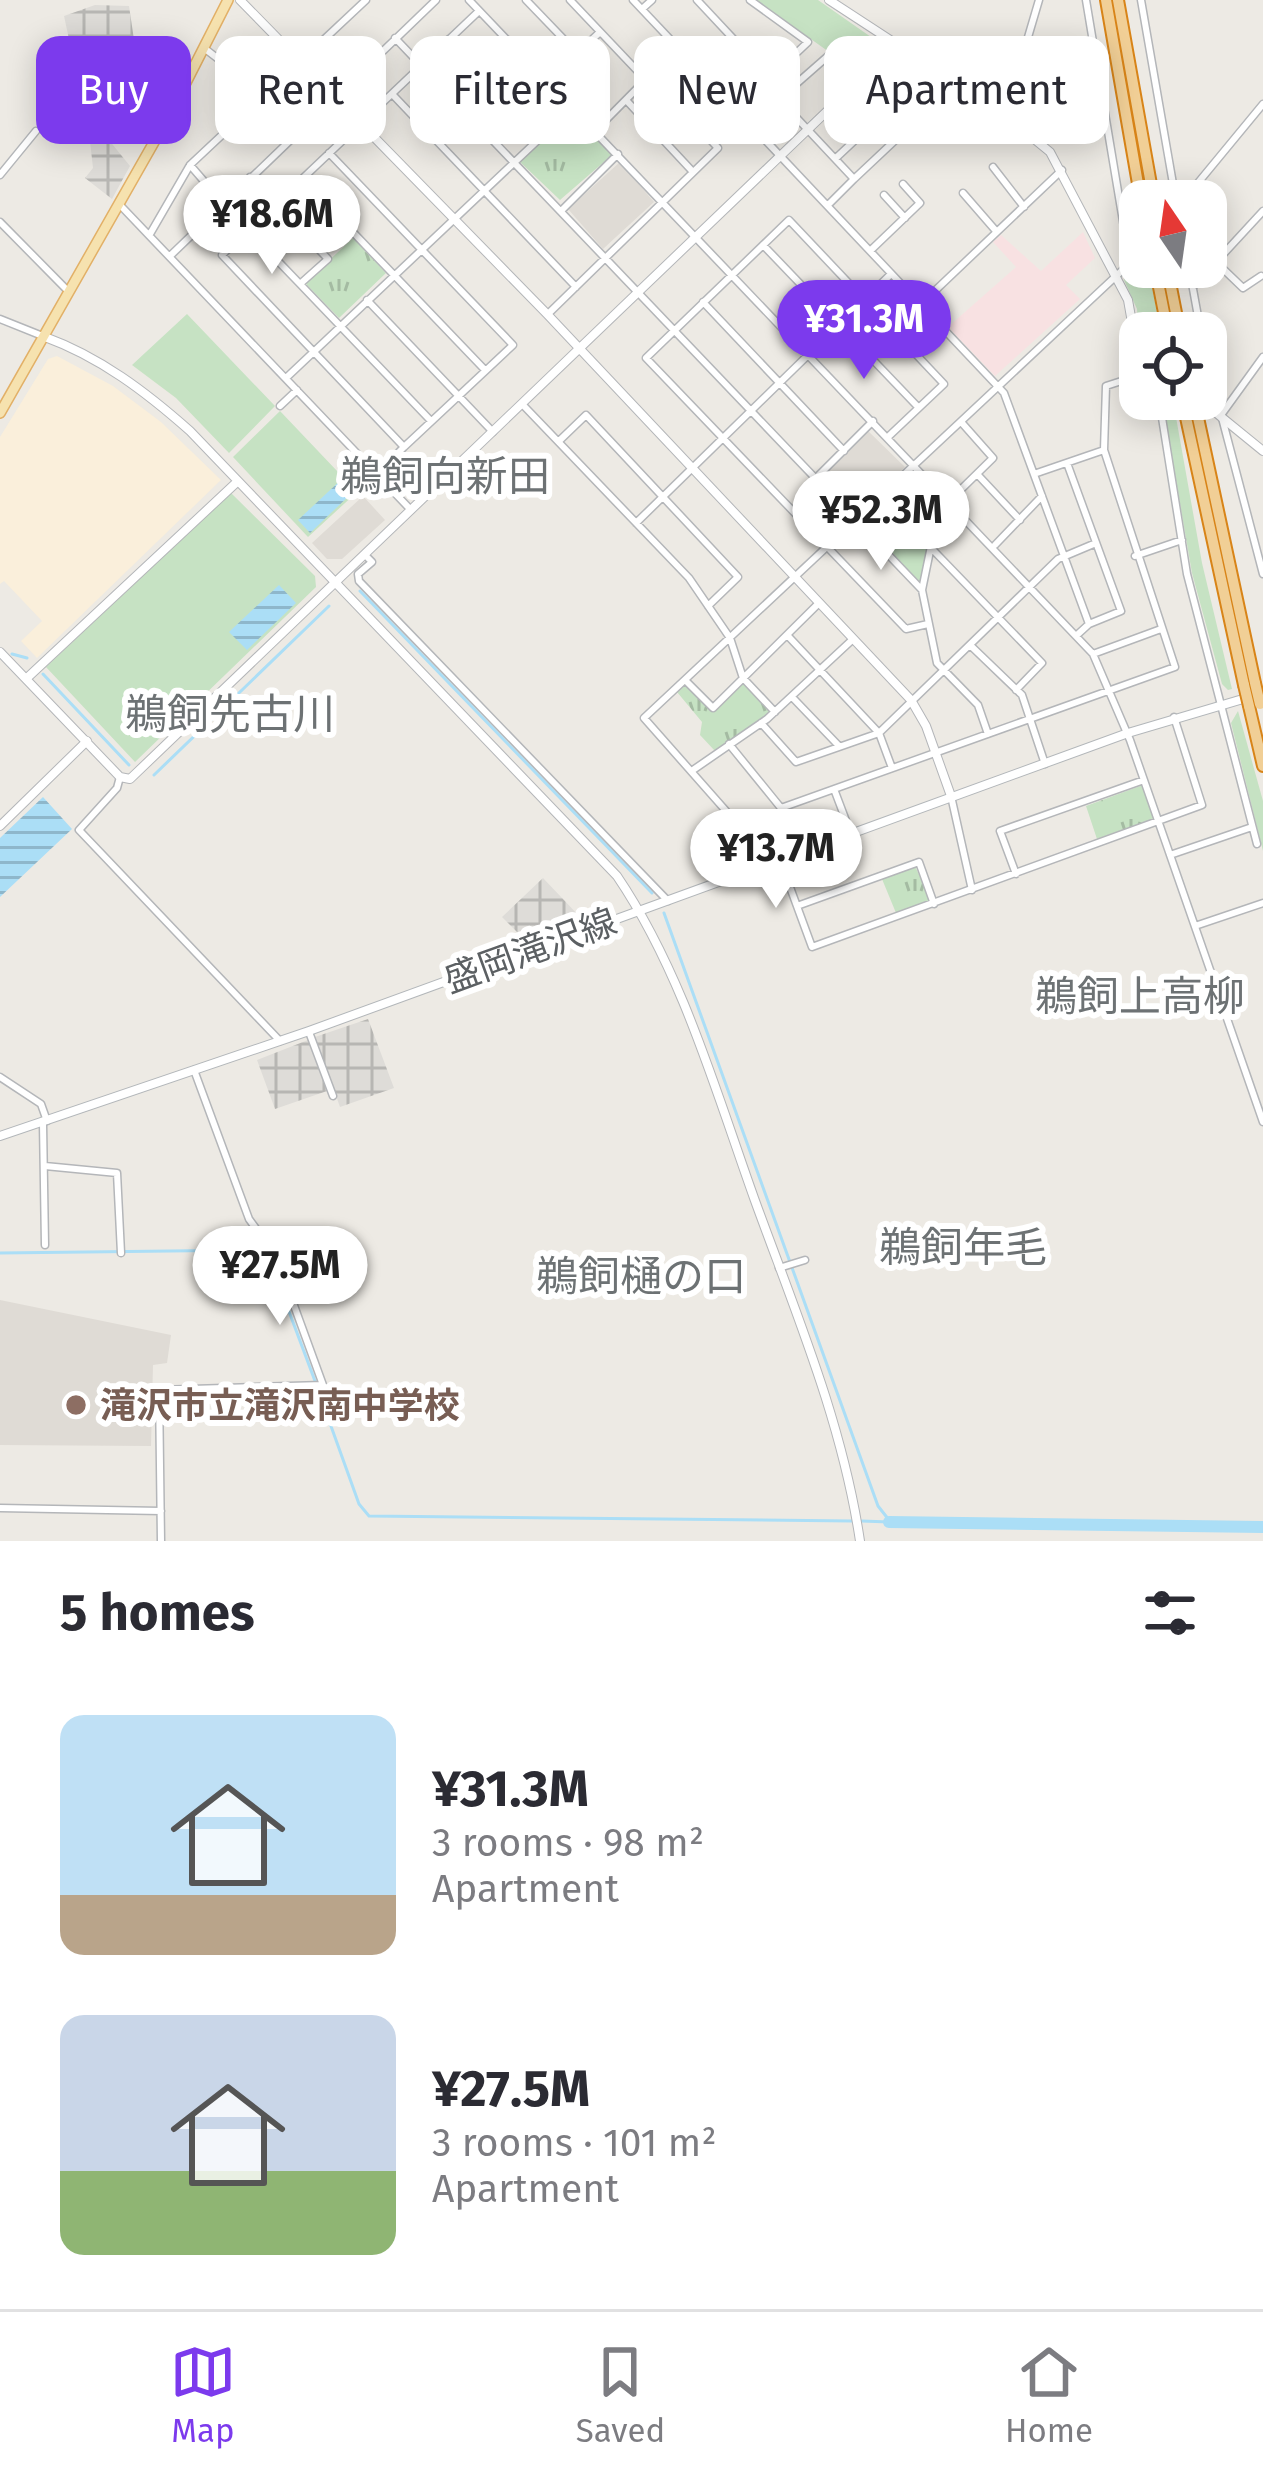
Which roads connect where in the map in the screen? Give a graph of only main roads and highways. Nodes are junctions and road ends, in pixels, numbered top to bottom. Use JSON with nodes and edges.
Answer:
{"nodes":[{"id":1,"x":228,"y":0,"type":"edge"},
{"id":2,"x":1106,"y":0,"type":"edge"},
{"id":3,"x":1118,"y":0,"type":"edge"},
{"id":4,"x":1138,"y":180,"type":"edge"},
{"id":5,"x":1150,"y":180,"type":"edge"},
{"id":6,"x":0,"y":413,"type":"edge"},
{"id":7,"x":1187,"y":420,"type":"edge"},
{"id":8,"x":1198,"y":420,"type":"edge"},
{"id":9,"x":1256,"y":698,"type":"edge"},
{"id":10,"x":1263,"y":766,"type":"edge"}],
"edges":[{"from":1,"to":6,"type":"main road"},
{"from":2,"to":4,"type":"highway"},
{"from":3,"to":5,"type":"highway"},
{"from":7,"to":9,"type":"highway"},
{"from":8,"to":9,"type":"highway"},
{"from":9,"to":10,"type":"highway"}]}
